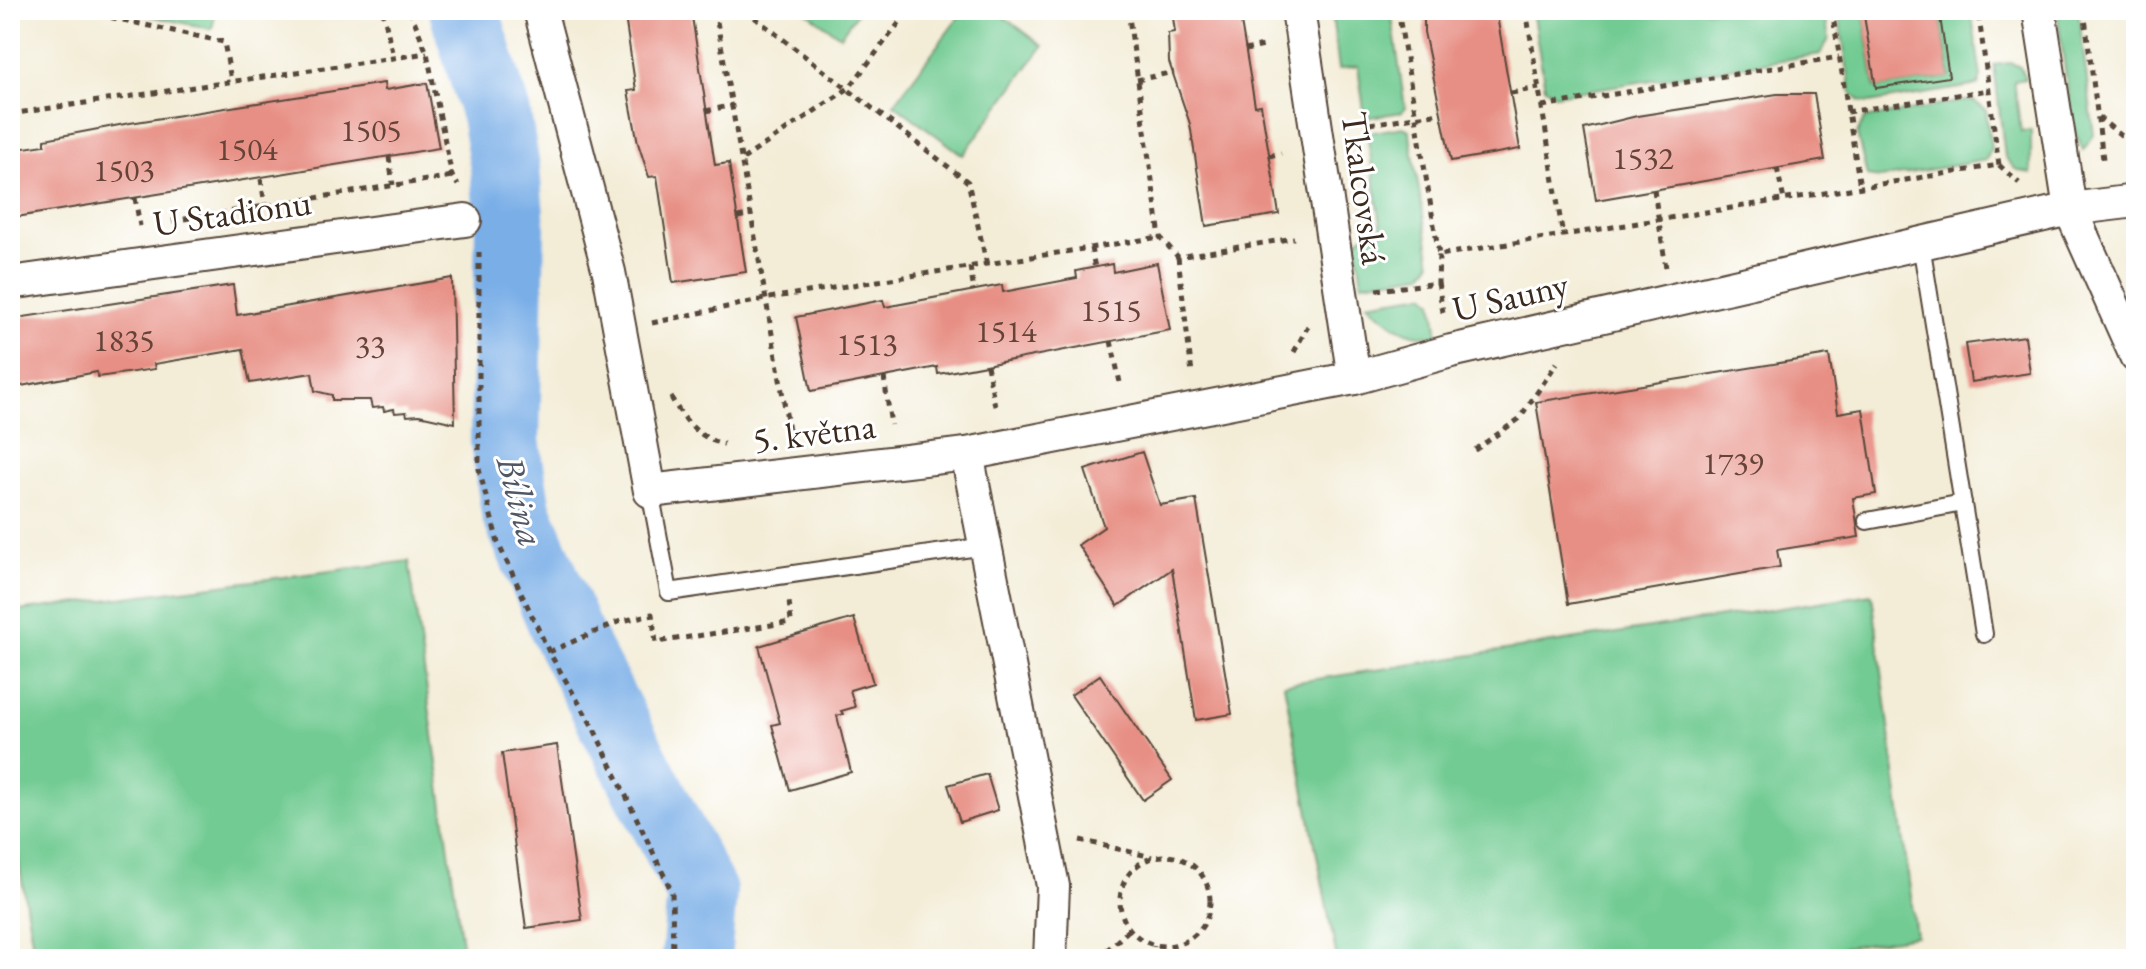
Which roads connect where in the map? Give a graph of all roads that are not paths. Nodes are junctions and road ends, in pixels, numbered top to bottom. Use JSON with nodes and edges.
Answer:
{"nodes":[{"id":1,"x":540,"y":10,"type":"edge"},
{"id":2,"x":1298,"y":10,"type":"edge"},
{"id":3,"x":2039,"y":10,"type":"edge"},
{"id":4,"x":2136,"y":201,"type":"edge"},
{"id":5,"x":2070,"y":209,"type":"junction"},
{"id":6,"x":465,"y":220,"type":"road end"},
{"id":7,"x":1921,"y":244,"type":"junction"},
{"id":8,"x":10,"y":283,"type":"edge"},
{"id":9,"x":2136,"y":356,"type":"edge"},
{"id":10,"x":1354,"y":378,"type":"junction"},
{"id":11,"x":967,"y":454,"type":"junction"},
{"id":12,"x":650,"y":491,"type":"junction"},
{"id":13,"x":1963,"y":503,"type":"junction"},
{"id":14,"x":1867,"y":521,"type":"dead end"},
{"id":15,"x":985,"y":546,"type":"junction"},
{"id":16,"x":1984,"y":634,"type":"dead end"},
{"id":17,"x":1065,"y":956,"type":"edge"}],
"edges":[{"from":1,"to":12,"type":"street"},
{"from":2,"to":10,"type":"street","name":"Tkalcovská"},
{"from":3,"to":5,"type":"street"},
{"from":4,"to":5,"type":"street","name":"U Sauny"},
{"from":5,"to":7,"type":"street","name":"U Sauny"},
{"from":5,"to":9,"type":"street"},
{"from":6,"to":8,"type":"street","name":"U Stadionu"},
{"from":7,"to":10,"type":"street","name":"U Sauny"},
{"from":7,"to":13,"type":"lane"},
{"from":10,"to":11,"type":"street","name":"U Sauny"},
{"from":11,"to":12,"type":"street","name":"5. května"},
{"from":11,"to":15,"type":"street"},
{"from":12,"to":15,"type":"lane"},
{"from":13,"to":14,"type":"lane"},
{"from":13,"to":16,"type":"lane"},
{"from":15,"to":17,"type":"street"}]}
